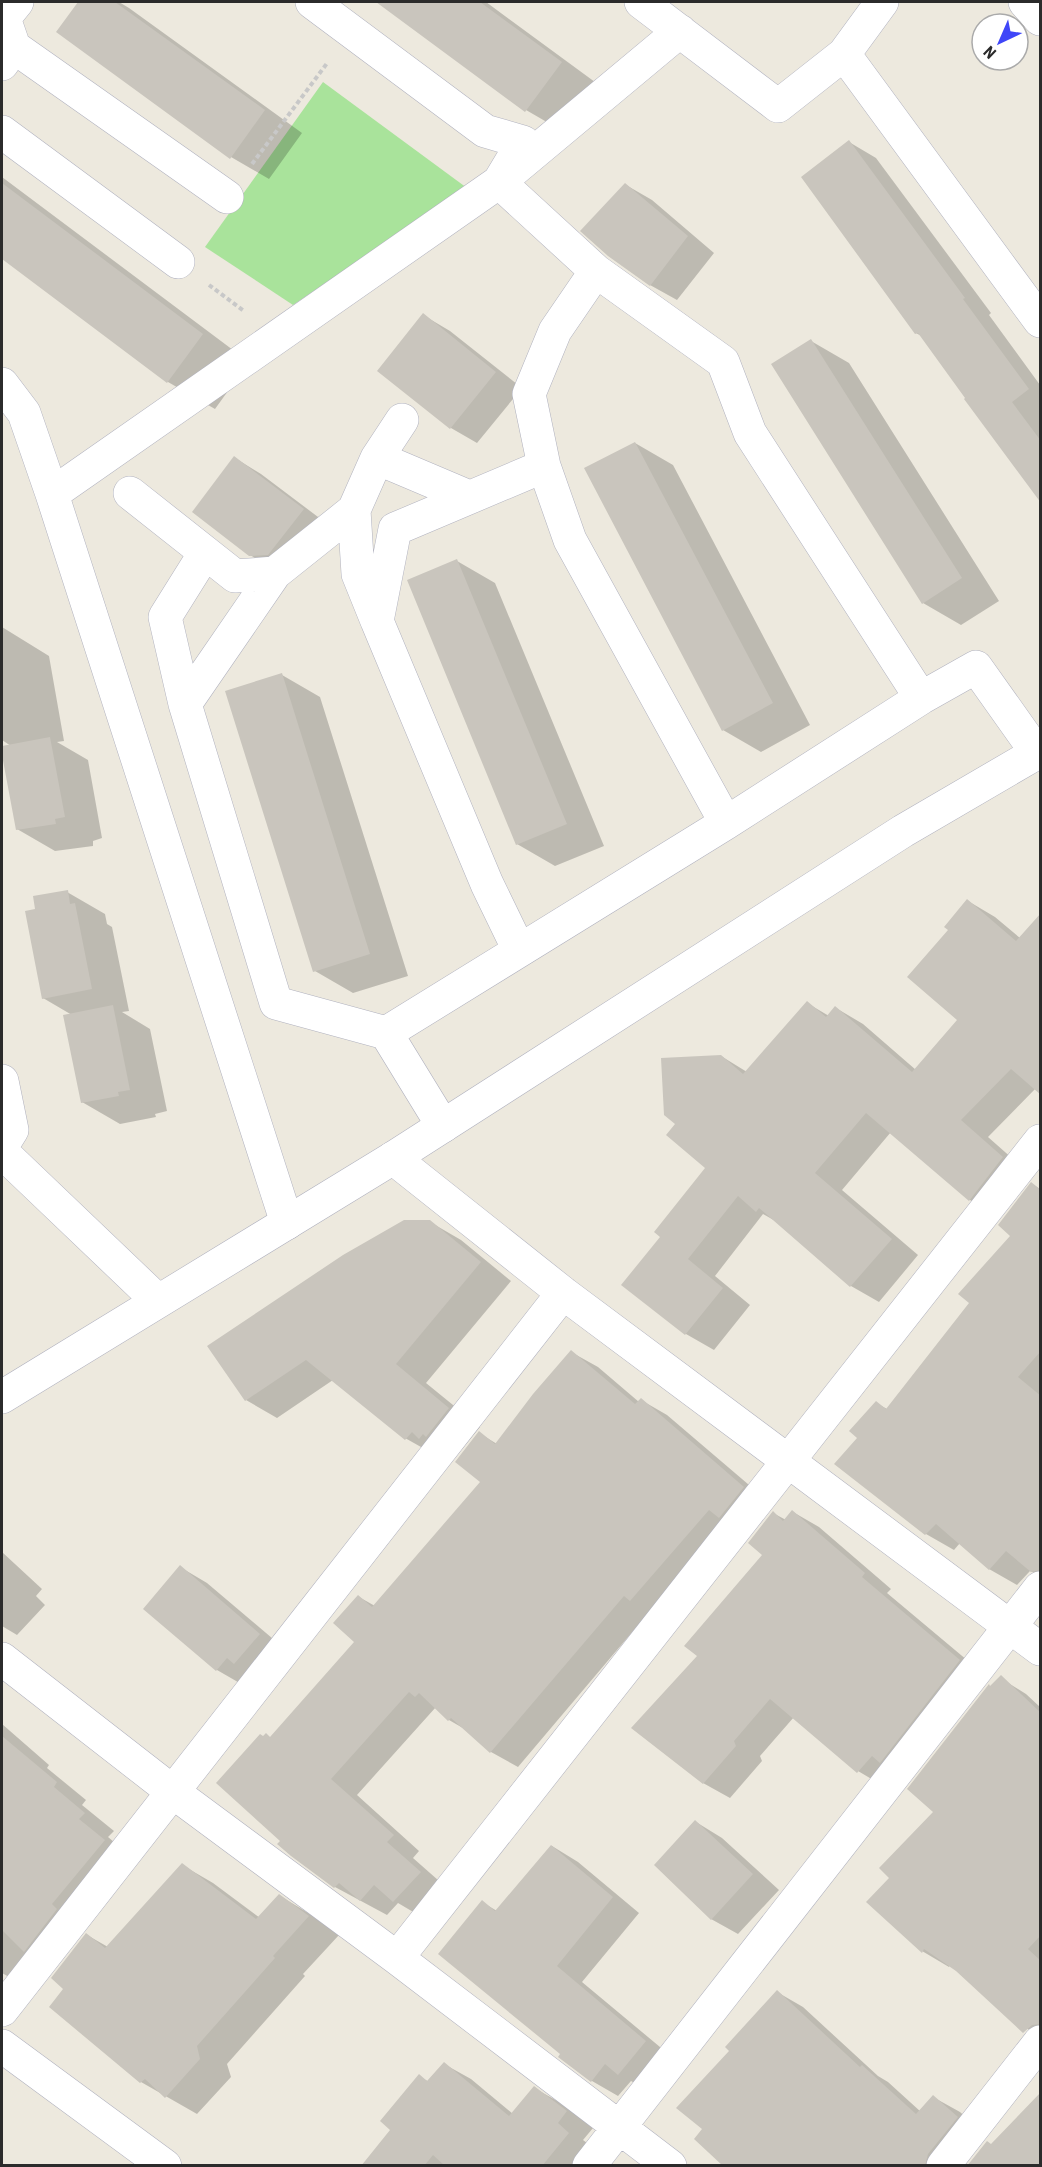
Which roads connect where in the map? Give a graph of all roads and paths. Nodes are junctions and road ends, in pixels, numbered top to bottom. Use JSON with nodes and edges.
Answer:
{"nodes":[{"id":1,"x":312,"y":2,"type":"edge"},
{"id":2,"x":641,"y":2,"type":"edge"},
{"id":3,"x":882,"y":2,"type":"edge"},
{"id":4,"x":1025,"y":2,"type":"edge"},
{"id":5,"x":1041,"y":19,"type":"edge"},
{"id":6,"x":8,"y":29,"type":"edge"},
{"id":7,"x":351,"y":30,"type":"junction"},
{"id":8,"x":680,"y":31,"type":"junction"},
{"id":9,"x":844,"y":54,"type":"junction"},
{"id":10,"x":2,"y":132,"type":"edge"},
{"id":11,"x":499,"y":182,"type":"junction"},
{"id":12,"x":227,"y":197,"type":"joint"},
{"id":13,"x":178,"y":262,"type":"joint"},
{"id":14,"x":596,"y":271,"type":"junction"},
{"id":15,"x":1041,"y":321,"type":"edge"},
{"id":16,"x":276,"y":335,"type":"junction"},
{"id":17,"x":2,"y":384,"type":"edge"},
{"id":18,"x":402,"y":420,"type":"dead end"},
{"id":19,"x":377,"y":458,"type":"junction"},
{"id":20,"x":544,"y":466,"type":"junction"},
{"id":21,"x":130,"y":493,"type":"dead end"},
{"id":22,"x":52,"y":494,"type":"junction"},
{"id":23,"x":469,"y":497,"type":"junction"},
{"id":24,"x":354,"y":510,"type":"junction"},
{"id":25,"x":205,"y":553,"type":"junction"},
{"id":26,"x":275,"y":573,"type":"junction"},
{"id":27,"x":378,"y":621,"type":"junction"},
{"id":28,"x":921,"y":698,"type":"junction"},
{"id":29,"x":185,"y":704,"type":"junction"},
{"id":30,"x":1039,"y":752,"type":"edge"},
{"id":31,"x":726,"y":823,"type":"junction"},
{"id":32,"x":519,"y":950,"type":"junction"},
{"id":33,"x":386,"y":1033,"type":"junction"},
{"id":34,"x":2,"y":1081,"type":"edge"},
{"id":35,"x":443,"y":1126,"type":"junction"},
{"id":36,"x":1041,"y":1142,"type":"edge"},
{"id":37,"x":2,"y":1146,"type":"edge"},
{"id":38,"x":2,"y":1152,"type":"edge"},
{"id":39,"x":393,"y":1158,"type":"junction"},
{"id":40,"x":287,"y":1223,"type":"junction"},
{"id":41,"x":563,"y":1293,"type":"junction"},
{"id":42,"x":157,"y":1300,"type":"junction"},
{"id":43,"x":2,"y":1397,"type":"edge"},
{"id":44,"x":788,"y":1461,"type":"junction"},
{"id":45,"x":1041,"y":1588,"type":"edge"},
{"id":46,"x":1011,"y":1626,"type":"junction"},
{"id":47,"x":1041,"y":1649,"type":"edge"},
{"id":48,"x":2,"y":1659,"type":"edge"},
{"id":49,"x":173,"y":1792,"type":"junction"},
{"id":50,"x":397,"y":1958,"type":"junction"},
{"id":51,"x":2,"y":2010,"type":"edge"},
{"id":52,"x":1041,"y":2042,"type":"edge"},
{"id":53,"x":2,"y":2046,"type":"edge"},
{"id":54,"x":618,"y":2127,"type":"junction"},
{"id":55,"x":165,"y":2166,"type":"edge"},
{"id":56,"x":589,"y":2166,"type":"edge"},
{"id":57,"x":670,"y":2166,"type":"edge"},
{"id":58,"x":943,"y":2166,"type":"edge"}],
"edges":[{"from":1,"to":7,"type":"street"},
{"from":2,"to":8,"type":"street"},
{"from":3,"to":9,"type":"street"},
{"from":4,"to":5,"type":"street"},
{"from":6,"to":12,"type":"street"},
{"from":7,"to":11,"type":"street"},
{"from":7,"to":12,"type":"path"},
{"from":8,"to":9,"type":"street"},
{"from":8,"to":11,"type":"street"},
{"from":9,"to":15,"type":"street"},
{"from":10,"to":13,"type":"street"},
{"from":11,"to":14,"type":"street"},
{"from":11,"to":16,"type":"street"},
{"from":13,"to":16,"type":"path"},
{"from":14,"to":20,"type":"street"},
{"from":14,"to":28,"type":"street"},
{"from":16,"to":22,"type":"street"},
{"from":17,"to":22,"type":"street"},
{"from":18,"to":19,"type":"street"},
{"from":19,"to":23,"type":"street"},
{"from":19,"to":24,"type":"street"},
{"from":20,"to":23,"type":"street"},
{"from":20,"to":31,"type":"street"},
{"from":21,"to":25,"type":"street"},
{"from":22,"to":40,"type":"street"},
{"from":23,"to":27,"type":"street"},
{"from":24,"to":26,"type":"street"},
{"from":24,"to":27,"type":"street"},
{"from":25,"to":26,"type":"street"},
{"from":25,"to":29,"type":"street"},
{"from":26,"to":29,"type":"street"},
{"from":27,"to":32,"type":"street"},
{"from":28,"to":30,"type":"street"},
{"from":28,"to":31,"type":"street"},
{"from":29,"to":33,"type":"street"},
{"from":30,"to":35,"type":"street"},
{"from":31,"to":32,"type":"street"},
{"from":32,"to":33,"type":"street"},
{"from":33,"to":35,"type":"street"},
{"from":34,"to":37,"type":"street"},
{"from":35,"to":39,"type":"street"},
{"from":36,"to":44,"type":"street"},
{"from":38,"to":42,"type":"street"},
{"from":39,"to":40,"type":"street"},
{"from":39,"to":41,"type":"street"},
{"from":40,"to":42,"type":"street"},
{"from":41,"to":44,"type":"street"},
{"from":41,"to":49,"type":"street"},
{"from":42,"to":43,"type":"street"},
{"from":44,"to":46,"type":"street"},
{"from":44,"to":50,"type":"street"},
{"from":45,"to":46,"type":"street"},
{"from":46,"to":47,"type":"street"},
{"from":46,"to":54,"type":"street"},
{"from":48,"to":49,"type":"street"},
{"from":49,"to":50,"type":"street"},
{"from":49,"to":51,"type":"street"},
{"from":50,"to":54,"type":"street"},
{"from":52,"to":58,"type":"street"},
{"from":53,"to":55,"type":"street"},
{"from":54,"to":56,"type":"street"},
{"from":54,"to":57,"type":"street"}]}
